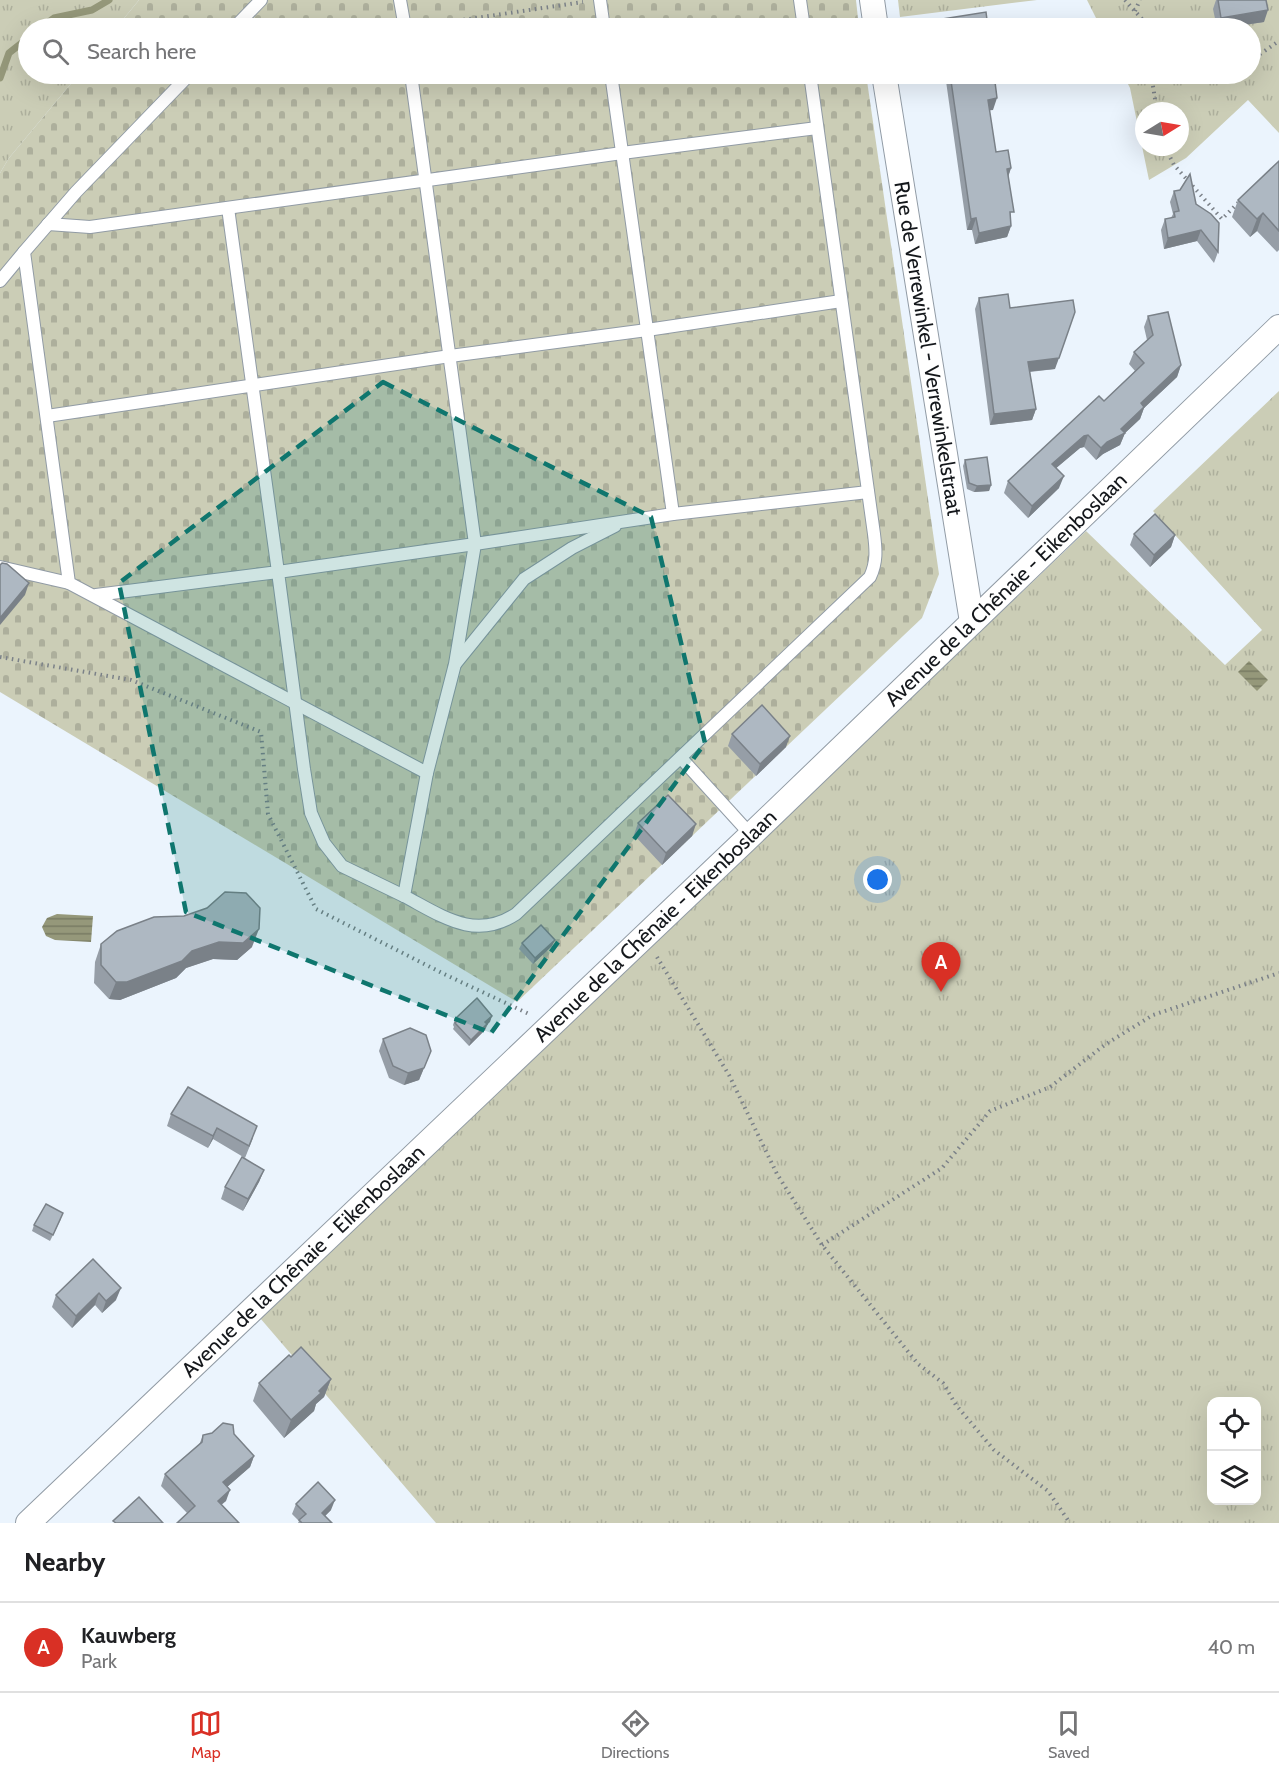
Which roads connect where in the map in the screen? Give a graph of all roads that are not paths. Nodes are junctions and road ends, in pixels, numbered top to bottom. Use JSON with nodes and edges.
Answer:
{"nodes":[{"id":1,"x":261,"y":0,"type":"edge"},
{"id":2,"x":400,"y":0,"type":"edge"},
{"id":3,"x":600,"y":0,"type":"edge"},
{"id":4,"x":800,"y":0,"type":"edge"},
{"id":5,"x":872,"y":0,"type":"edge"},
{"id":6,"x":244,"y":18,"type":"edge"},
{"id":7,"x":403,"y":18,"type":"edge"},
{"id":8,"x":603,"y":18,"type":"edge"},
{"id":9,"x":803,"y":18,"type":"edge"},
{"id":10,"x":875,"y":18,"type":"edge"},
{"id":11,"x":180,"y":84,"type":"edge"},
{"id":12,"x":412,"y":84,"type":"edge"},
{"id":13,"x":612,"y":84,"type":"edge"},
{"id":14,"x":811,"y":84,"type":"edge"},
{"id":15,"x":886,"y":84,"type":"edge"},
{"id":16,"x":817,"y":128,"type":"junction"},
{"id":17,"x":622,"y":153,"type":"junction"},
{"id":18,"x":426,"y":180,"type":"junction"},
{"id":19,"x":228,"y":208,"type":"junction"},
{"id":20,"x":48,"y":224,"type":"junction"},
{"id":21,"x":24,"y":252,"type":"junction"},
{"id":22,"x":0,"y":281,"type":"edge"},
{"id":23,"x":841,"y":301,"type":"junction"},
{"id":24,"x":1279,"y":327,"type":"edge"},
{"id":25,"x":646,"y":330,"type":"junction"},
{"id":26,"x":450,"y":356,"type":"junction"},
{"id":27,"x":252,"y":386,"type":"junction"},
{"id":28,"x":47,"y":416,"type":"junction"},
{"id":29,"x":868,"y":492,"type":"junction"},
{"id":30,"x":673,"y":514,"type":"junction"},
{"id":31,"x":625,"y":522,"type":"junction"},
{"id":32,"x":475,"y":544,"type":"junction"},
{"id":33,"x":0,"y":567,"type":"edge"},
{"id":34,"x":278,"y":572,"type":"junction"},
{"id":35,"x":69,"y":583,"type":"junction"},
{"id":36,"x":95,"y":596,"type":"junction"},
{"id":37,"x":972,"y":622,"type":"junction"},
{"id":38,"x":455,"y":664,"type":"junction"},
{"id":39,"x":296,"y":704,"type":"junction"},
{"id":40,"x":681,"y":758,"type":"junction"},
{"id":41,"x":427,"y":773,"type":"junction"},
{"id":42,"x":751,"y":835,"type":"junction"},
{"id":43,"x":404,"y":896,"type":"junction"},
{"id":44,"x":28,"y":1523,"type":"edge"}],
"edges":[{"from":1,"to":6,"type":"lane"},
{"from":2,"to":7,"type":"lane"},
{"from":3,"to":8,"type":"lane"},
{"from":4,"to":9,"type":"lane"},
{"from":5,"to":10,"type":"street"},
{"from":11,"to":20,"type":"lane"},
{"from":12,"to":18,"type":"lane"},
{"from":13,"to":17,"type":"lane"},
{"from":14,"to":16,"type":"lane"},
{"from":15,"to":37,"type":"street","name":"Rue de Verrewinkel - Verrewinkelstraat"},
{"from":16,"to":17,"type":"lane"},
{"from":16,"to":23,"type":"lane"},
{"from":17,"to":18,"type":"lane"},
{"from":17,"to":25,"type":"lane"},
{"from":18,"to":19,"type":"lane"},
{"from":18,"to":26,"type":"lane"},
{"from":19,"to":20,"type":"lane"},
{"from":19,"to":27,"type":"lane"},
{"from":20,"to":21,"type":"lane"},
{"from":21,"to":22,"type":"lane"},
{"from":21,"to":28,"type":"lane"},
{"from":23,"to":25,"type":"lane"},
{"from":23,"to":29,"type":"lane"},
{"from":24,"to":37,"type":"street","name":"Avenue de la Chênaie - Eikenboslaan"},
{"from":25,"to":26,"type":"lane"},
{"from":25,"to":30,"type":"lane"},
{"from":26,"to":27,"type":"lane"},
{"from":26,"to":32,"type":"lane"},
{"from":27,"to":28,"type":"lane"},
{"from":27,"to":34,"type":"lane"},
{"from":28,"to":35,"type":"lane"},
{"from":29,"to":30,"type":"lane"},
{"from":29,"to":40,"type":"lane"},
{"from":30,"to":31,"type":"lane"},
{"from":31,"to":32,"type":"lane"},
{"from":31,"to":38,"type":"lane"},
{"from":32,"to":34,"type":"lane"},
{"from":32,"to":38,"type":"lane"},
{"from":33,"to":35,"type":"lane"},
{"from":34,"to":36,"type":"lane"},
{"from":34,"to":39,"type":"lane"},
{"from":35,"to":36,"type":"lane"},
{"from":36,"to":39,"type":"lane"},
{"from":37,"to":42,"type":"street","name":"Avenue de la Chênaie - Eikenboslaan"},
{"from":38,"to":41,"type":"lane"},
{"from":39,"to":41,"type":"lane"},
{"from":39,"to":43,"type":"lane"},
{"from":40,"to":42,"type":"lane"},
{"from":40,"to":43,"type":"lane"},
{"from":41,"to":43,"type":"lane"},
{"from":42,"to":44,"type":"street","name":"Avenue de la Chênaie - Eikenboslaan"}]}
